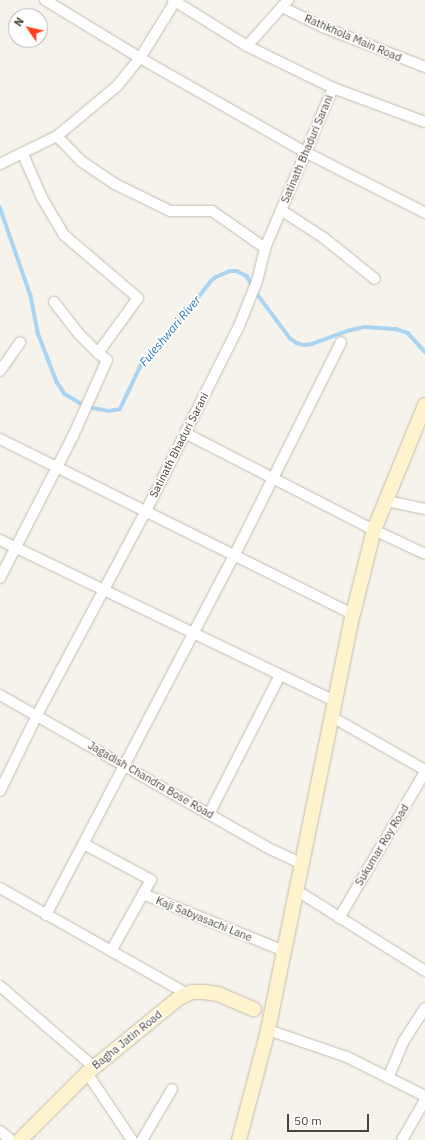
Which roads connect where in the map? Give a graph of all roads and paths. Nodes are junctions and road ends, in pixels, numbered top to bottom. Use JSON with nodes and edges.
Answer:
{"nodes":[{"id":1,"x":45,"y":0,"type":"edge"},
{"id":2,"x":174,"y":0,"type":"edge"},
{"id":3,"x":285,"y":3,"type":"edge"},
{"id":4,"x":247,"y":46,"type":"junction"},
{"id":5,"x":140,"y":58,"type":"junction"},
{"id":6,"x":425,"y":67,"type":"edge"},
{"id":7,"x":332,"y":88,"type":"junction"},
{"id":8,"x":425,"y":122,"type":"edge"},
{"id":9,"x":56,"y":136,"type":"junction"},
{"id":10,"x":305,"y":152,"type":"junction"},
{"id":11,"x":23,"y":154,"type":"junction"},
{"id":12,"x":0,"y":164,"type":"edge"},
{"id":13,"x":281,"y":210,"type":"junction"},
{"id":14,"x":425,"y":213,"type":"edge"},
{"id":15,"x":265,"y":248,"type":"junction"},
{"id":16,"x":375,"y":279,"type":"dead end"},
{"id":17,"x":54,"y":302,"type":"dead end"},
{"id":18,"x":20,"y":342,"type":"dead end"},
{"id":19,"x":341,"y":342,"type":"dead end"},
{"id":20,"x":98,"y":353,"type":"junction"},
{"id":21,"x":0,"y":371,"type":"edge"},
{"id":22,"x":425,"y":405,"type":"edge"},
{"id":23,"x":185,"y":433,"type":"junction"},
{"id":24,"x":0,"y":439,"type":"edge"},
{"id":25,"x":57,"y":467,"type":"junction"},
{"id":26,"x":274,"y":478,"type":"junction"},
{"id":27,"x":387,"y":501,"type":"junction"},
{"id":28,"x":425,"y":509,"type":"edge"},
{"id":29,"x":146,"y":511,"type":"junction"},
{"id":30,"x":374,"y":530,"type":"junction"},
{"id":31,"x":0,"y":540,"type":"edge"},
{"id":32,"x":16,"y":548,"type":"junction"},
{"id":33,"x":425,"y":554,"type":"edge"},
{"id":34,"x":234,"y":556,"type":"junction"},
{"id":35,"x":0,"y":578,"type":"edge"},
{"id":36,"x":105,"y":591,"type":"junction"},
{"id":37,"x":354,"y":614,"type":"junction"},
{"id":38,"x":194,"y":634,"type":"junction"},
{"id":39,"x":280,"y":675,"type":"junction"},
{"id":40,"x":0,"y":695,"type":"edge"},
{"id":41,"x":336,"y":701,"type":"junction"},
{"id":42,"x":37,"y":715,"type":"junction"},
{"id":43,"x":332,"y":717,"type":"junction"},
{"id":44,"x":125,"y":765,"type":"junction"},
{"id":45,"x":425,"y":771,"type":"edge"},
{"id":46,"x":0,"y":791,"type":"edge"},
{"id":47,"x":209,"y":814,"type":"junction"},
{"id":48,"x":84,"y":844,"type":"junction"},
{"id":49,"x":302,"y":864,"type":"junction"},
{"id":50,"x":0,"y":888,"type":"edge"},
{"id":51,"x":296,"y":890,"type":"junction"},
{"id":52,"x":143,"y":894,"type":"junction"},
{"id":53,"x":46,"y":915,"type":"junction"},
{"id":54,"x":339,"y":918,"type":"junction"},
{"id":55,"x":284,"y":950,"type":"junction"},
{"id":56,"x":111,"y":951,"type":"junction"},
{"id":57,"x":424,"y":967,"type":"edge"},
{"id":58,"x":0,"y":986,"type":"edge"},
{"id":59,"x":187,"y":994,"type":"junction"},
{"id":60,"x":274,"y":996,"type":"junction"},
{"id":61,"x":425,"y":1008,"type":"edge"},
{"id":62,"x":254,"y":1009,"type":"junction"},
{"id":63,"x":268,"y":1030,"type":"junction"},
{"id":64,"x":91,"y":1070,"type":"junction"},
{"id":65,"x":388,"y":1078,"type":"junction"},
{"id":66,"x":172,"y":1089,"type":"dead end"},
{"id":67,"x":425,"y":1096,"type":"edge"},
{"id":68,"x":425,"y":1100,"type":"edge"},
{"id":69,"x":0,"y":1131,"type":"edge"},
{"id":70,"x":11,"y":1140,"type":"edge"},
{"id":71,"x":20,"y":1140,"type":"edge"},
{"id":72,"x":132,"y":1140,"type":"edge"},
{"id":73,"x":142,"y":1140,"type":"edge"},
{"id":74,"x":239,"y":1140,"type":"edge"},
{"id":75,"x":402,"y":1140,"type":"edge"}],
"edges":[{"from":1,"to":5,"type":"street"},
{"from":2,"to":4,"type":"street"},
{"from":2,"to":5,"type":"street"},
{"from":3,"to":4,"type":"street"},
{"from":3,"to":6,"type":"street","name":"Rathkhola Main Road"},
{"from":4,"to":7,"type":"street"},
{"from":5,"to":9,"type":"street"},
{"from":5,"to":10,"type":"street"},
{"from":7,"to":8,"type":"street"},
{"from":7,"to":10,"type":"street","name":"Satinath Bhaduri Sarani"},
{"from":9,"to":11,"type":"street"},
{"from":9,"to":15,"type":"street"},
{"from":10,"to":13,"type":"street","name":"Satinath Bhaduri Sarani"},
{"from":10,"to":14,"type":"street"},
{"from":11,"to":12,"type":"street"},
{"from":11,"to":20,"type":"street"},
{"from":13,"to":15,"type":"street","name":"Satinath Bhaduri Sarani"},
{"from":13,"to":16,"type":"street"},
{"from":15,"to":23,"type":"street","name":"Satinath Bhaduri Sarani"},
{"from":17,"to":20,"type":"street"},
{"from":18,"to":21,"type":"street"},
{"from":19,"to":26,"type":"street"},
{"from":20,"to":25,"type":"street"},
{"from":22,"to":27,"type":"street"},
{"from":23,"to":26,"type":"street"},
{"from":23,"to":29,"type":"street","name":"Satinath Bhaduri Sarani"},
{"from":24,"to":25,"type":"street"},
{"from":25,"to":29,"type":"street"},
{"from":25,"to":32,"type":"street"},
{"from":26,"to":30,"type":"street"},
{"from":26,"to":34,"type":"street"},
{"from":27,"to":28,"type":"street"},
{"from":27,"to":30,"type":"street"},
{"from":29,"to":34,"type":"street"},
{"from":29,"to":36,"type":"street","name":"Satinath Bhaduri Sarani"},
{"from":30,"to":33,"type":"street"},
{"from":30,"to":37,"type":"street"},
{"from":31,"to":32,"type":"street"},
{"from":32,"to":35,"type":"street"},
{"from":32,"to":36,"type":"street"},
{"from":34,"to":37,"type":"street"},
{"from":34,"to":38,"type":"street"},
{"from":36,"to":38,"type":"street"},
{"from":36,"to":42,"type":"street","name":"Satinath Bhaduri Sarani"},
{"from":37,"to":41,"type":"street"},
{"from":38,"to":39,"type":"street"},
{"from":38,"to":44,"type":"street"},
{"from":39,"to":41,"type":"street"},
{"from":39,"to":47,"type":"street"},
{"from":40,"to":42,"type":"street","name":"Jagadish Chandra Bose Road"},
{"from":41,"to":43,"type":"street"},
{"from":42,"to":44,"type":"street","name":"Jagadish Chandra Bose Road"},
{"from":42,"to":46,"type":"street","name":"Satinath Bhaduri Sarani"},
{"from":43,"to":45,"type":"street"},
{"from":43,"to":49,"type":"street"},
{"from":44,"to":47,"type":"street","name":"Jagadish Chandra Bose Road"},
{"from":44,"to":48,"type":"street"},
{"from":45,"to":54,"type":"street","name":"Sukumar Roy Road"},
{"from":47,"to":49,"type":"street","name":"Jagadish Chandra Bose Road"},
{"from":48,"to":52,"type":"street","name":"Kaji Sabyasachi Lane"},
{"from":48,"to":53,"type":"street"},
{"from":49,"to":51,"type":"street"},
{"from":50,"to":53,"type":"street"},
{"from":51,"to":54,"type":"street"},
{"from":51,"to":55,"type":"street"},
{"from":52,"to":55,"type":"street","name":"Kaji Sabyasachi Lane"},
{"from":52,"to":56,"type":"street"},
{"from":53,"to":56,"type":"street"},
{"from":54,"to":57,"type":"street"},
{"from":55,"to":60,"type":"street"},
{"from":56,"to":59,"type":"street"},
{"from":58,"to":64,"type":"street"},
{"from":59,"to":62,"type":"street","name":"Bagha Jatin Road"},
{"from":59,"to":64,"type":"street","name":"Bagha Jatin Road"},
{"from":60,"to":62,"type":"street"},
{"from":60,"to":63,"type":"street"},
{"from":61,"to":65,"type":"street"},
{"from":62,"to":63,"type":"street"},
{"from":63,"to":65,"type":"street"},
{"from":63,"to":74,"type":"street"},
{"from":64,"to":71,"type":"street","name":"Bagha Jatin Road"},
{"from":64,"to":72,"type":"street"},
{"from":65,"to":67,"type":"street"},
{"from":66,"to":73,"type":"street"},
{"from":68,"to":75,"type":"street"},
{"from":69,"to":70,"type":"street"}]}
